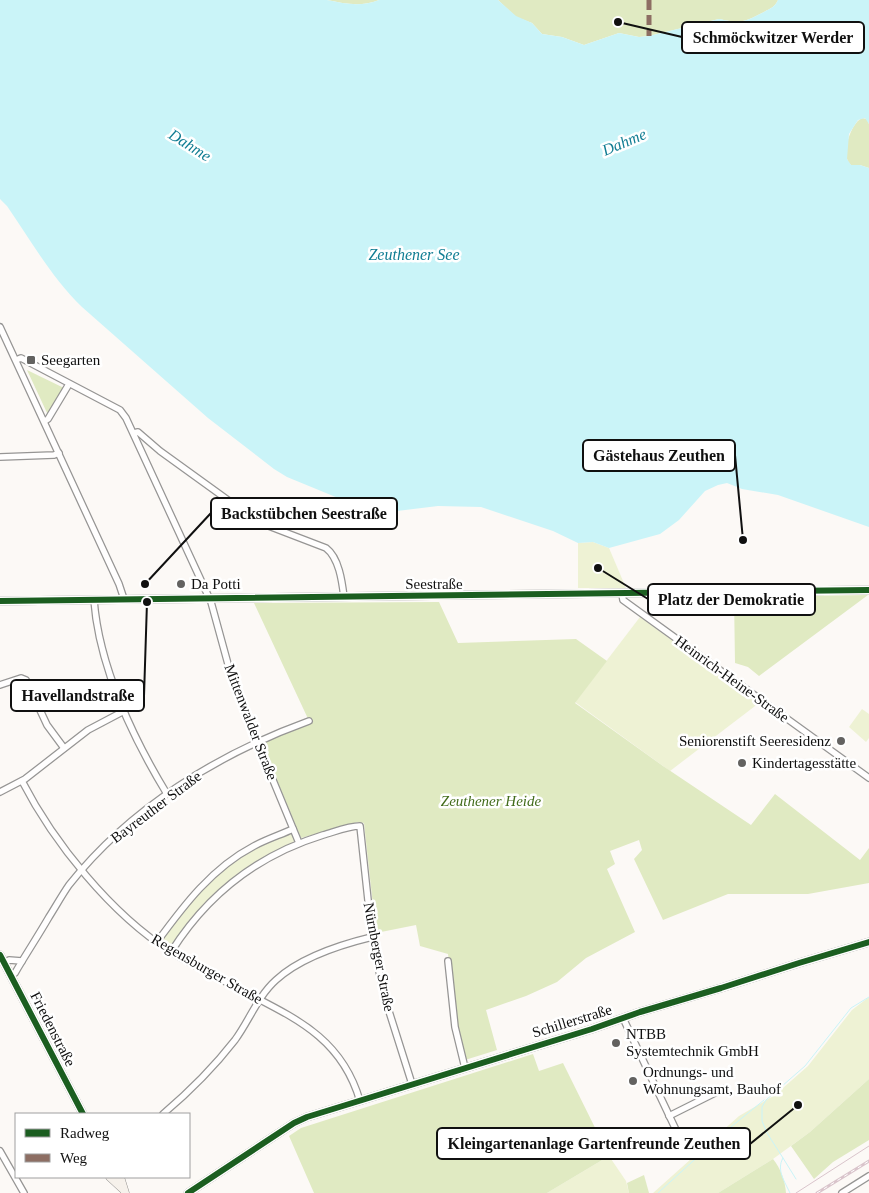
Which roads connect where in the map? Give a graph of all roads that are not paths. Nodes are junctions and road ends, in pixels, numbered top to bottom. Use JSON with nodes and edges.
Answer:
{"nodes":[{"id":1,"x":0,"y":327,"type":"edge"},
{"id":2,"x":16,"y":360,"type":"junction"},
{"id":3,"x":69,"y":384,"type":"junction"},
{"id":4,"x":45,"y":421,"type":"junction"},
{"id":5,"x":134,"y":433,"type":"junction"},
{"id":6,"x":59,"y":452,"type":"junction"},
{"id":7,"x":0,"y":457,"type":"edge"},
{"id":8,"x":869,"y":590,"type":"edge"},
{"id":9,"x":622,"y":594,"type":"junction"},
{"id":10,"x":344,"y":596,"type":"junction"},
{"id":11,"x":209,"y":598,"type":"junction"},
{"id":12,"x":124,"y":599,"type":"junction"},
{"id":13,"x":94,"y":600,"type":"junction"},
{"id":14,"x":0,"y":601,"type":"edge"},
{"id":15,"x":0,"y":685,"type":"edge"},
{"id":16,"x":124,"y":711,"type":"junction"},
{"id":17,"x":309,"y":721,"type":"dead end"},
{"id":18,"x":257,"y":742,"type":"junction"},
{"id":19,"x":64,"y":748,"type":"junction"},
{"id":20,"x":869,"y":778,"type":"edge"},
{"id":21,"x":22,"y":781,"type":"junction"},
{"id":22,"x":0,"y":792,"type":"edge"},
{"id":23,"x":167,"y":794,"type":"junction"},
{"id":24,"x":293,"y":830,"type":"junction"},
{"id":25,"x":299,"y":842,"type":"junction"},
{"id":26,"x":82,"y":869,"type":"junction"},
{"id":27,"x":372,"y":937,"type":"junction"},
{"id":28,"x":157,"y":942,"type":"junction"},
{"id":29,"x":869,"y":942,"type":"edge"},
{"id":30,"x":171,"y":952,"type":"junction"},
{"id":31,"x":22,"y":961,"type":"junction"},
{"id":32,"x":448,"y":961,"type":"dead end"},
{"id":33,"x":5,"y":967,"type":"edge"},
{"id":34,"x":260,"y":1000,"type":"junction"},
{"id":35,"x":623,"y":1018,"type":"junction"},
{"id":36,"x":465,"y":1068,"type":"junction"},
{"id":37,"x":412,"y":1084,"type":"junction"},
{"id":38,"x":723,"y":1089,"type":"dead end"},
{"id":39,"x":360,"y":1101,"type":"junction"},
{"id":40,"x":81,"y":1113,"type":"edge"},
{"id":41,"x":164,"y":1113,"type":"edge"},
{"id":42,"x":669,"y":1116,"type":"junction"},
{"id":43,"x":685,"y":1149,"type":"dead end"},
{"id":44,"x":0,"y":1151,"type":"edge"},
{"id":45,"x":869,"y":1176,"type":"edge"},
{"id":46,"x":15,"y":1177,"type":"edge"},
{"id":47,"x":15,"y":1178,"type":"edge"},
{"id":48,"x":111,"y":1178,"type":"edge"},
{"id":49,"x":120,"y":1178,"type":"edge"},
{"id":50,"x":124,"y":1190,"type":"edge"},
{"id":51,"x":24,"y":1193,"type":"edge"},
{"id":52,"x":188,"y":1193,"type":"edge"},
{"id":53,"x":842,"y":1193,"type":"edge"}],
"edges":[{"from":1,"to":2,"type":"street"},
{"from":2,"to":3,"type":"street","name":"Mittenwalder Straße"},
{"from":2,"to":4,"type":"street"},
{"from":3,"to":4,"type":"street"},
{"from":3,"to":5,"type":"street","name":"Mittenwalder Straße"},
{"from":4,"to":6,"type":"street"},
{"from":5,"to":10,"type":"street"},
{"from":5,"to":11,"type":"street","name":"Mittenwalder Straße"},
{"from":6,"to":7,"type":"street"},
{"from":6,"to":12,"type":"street"},
{"from":8,"to":9,"type":"street","name":"Seestraße"},
{"from":9,"to":10,"type":"street","name":"Seestraße"},
{"from":9,"to":20,"type":"street","name":"Heinrich-Heine-Straße"},
{"from":10,"to":11,"type":"street","name":"Seestraße"},
{"from":11,"to":12,"type":"street","name":"Seestraße"},
{"from":11,"to":18,"type":"street","name":"Mittenwalder Straße"},
{"from":12,"to":13,"type":"street","name":"Seestraße"},
{"from":13,"to":14,"type":"street","name":"Seestraße"},
{"from":13,"to":16,"type":"street"},
{"from":15,"to":19,"type":"street"},
{"from":16,"to":19,"type":"street"},
{"from":16,"to":23,"type":"street"},
{"from":17,"to":18,"type":"street","name":"Bayreuther Straße"},
{"from":18,"to":23,"type":"street","name":"Bayreuther Straße"},
{"from":18,"to":24,"type":"street","name":"Mittenwalder Straße"},
{"from":19,"to":21,"type":"street"},
{"from":21,"to":22,"type":"street"},
{"from":21,"to":26,"type":"street","name":"Regensburger Straße"},
{"from":23,"to":26,"type":"street","name":"Bayreuther Straße"},
{"from":24,"to":25,"type":"street","name":"Mittenwalder Straße"},
{"from":24,"to":28,"type":"street"},
{"from":25,"to":27,"type":"street","name":"Nürnberger Straße"},
{"from":25,"to":30,"type":"street"},
{"from":26,"to":28,"type":"street","name":"Regensburger Straße"},
{"from":26,"to":31,"type":"street","name":"Bayreuther Straße"},
{"from":27,"to":34,"type":"street"},
{"from":27,"to":37,"type":"street","name":"Nürnberger Straße"},
{"from":28,"to":30,"type":"street","name":"Regensburger Straße"},
{"from":29,"to":35,"type":"street","name":"Schillerstraße"},
{"from":30,"to":34,"type":"street","name":"Regensburger Straße"},
{"from":31,"to":33,"type":"street"},
{"from":31,"to":33,"type":"street","name":"Bayreuther Straße"},
{"from":32,"to":36,"type":"street"},
{"from":33,"to":40,"type":"street","name":"Friedenstraße"},
{"from":34,"to":39,"type":"street","name":"Regensburger Straße"},
{"from":34,"to":41,"type":"street"},
{"from":35,"to":36,"type":"street","name":"Schillerstraße"},
{"from":35,"to":42,"type":"street","name":"Schillerstraße"},
{"from":36,"to":37,"type":"street","name":"Schillerstraße"},
{"from":37,"to":39,"type":"street","name":"Schillerstraße"},
{"from":38,"to":42,"type":"street"},
{"from":39,"to":52,"type":"street","name":"Schillerstraße"},
{"from":42,"to":43,"type":"street","name":"Schillerstraße"},
{"from":44,"to":46,"type":"street"},
{"from":45,"to":53,"type":"street"},
{"from":47,"to":51,"type":"street"},
{"from":48,"to":50,"type":"street"},
{"from":49,"to":50,"type":"street"}]}
